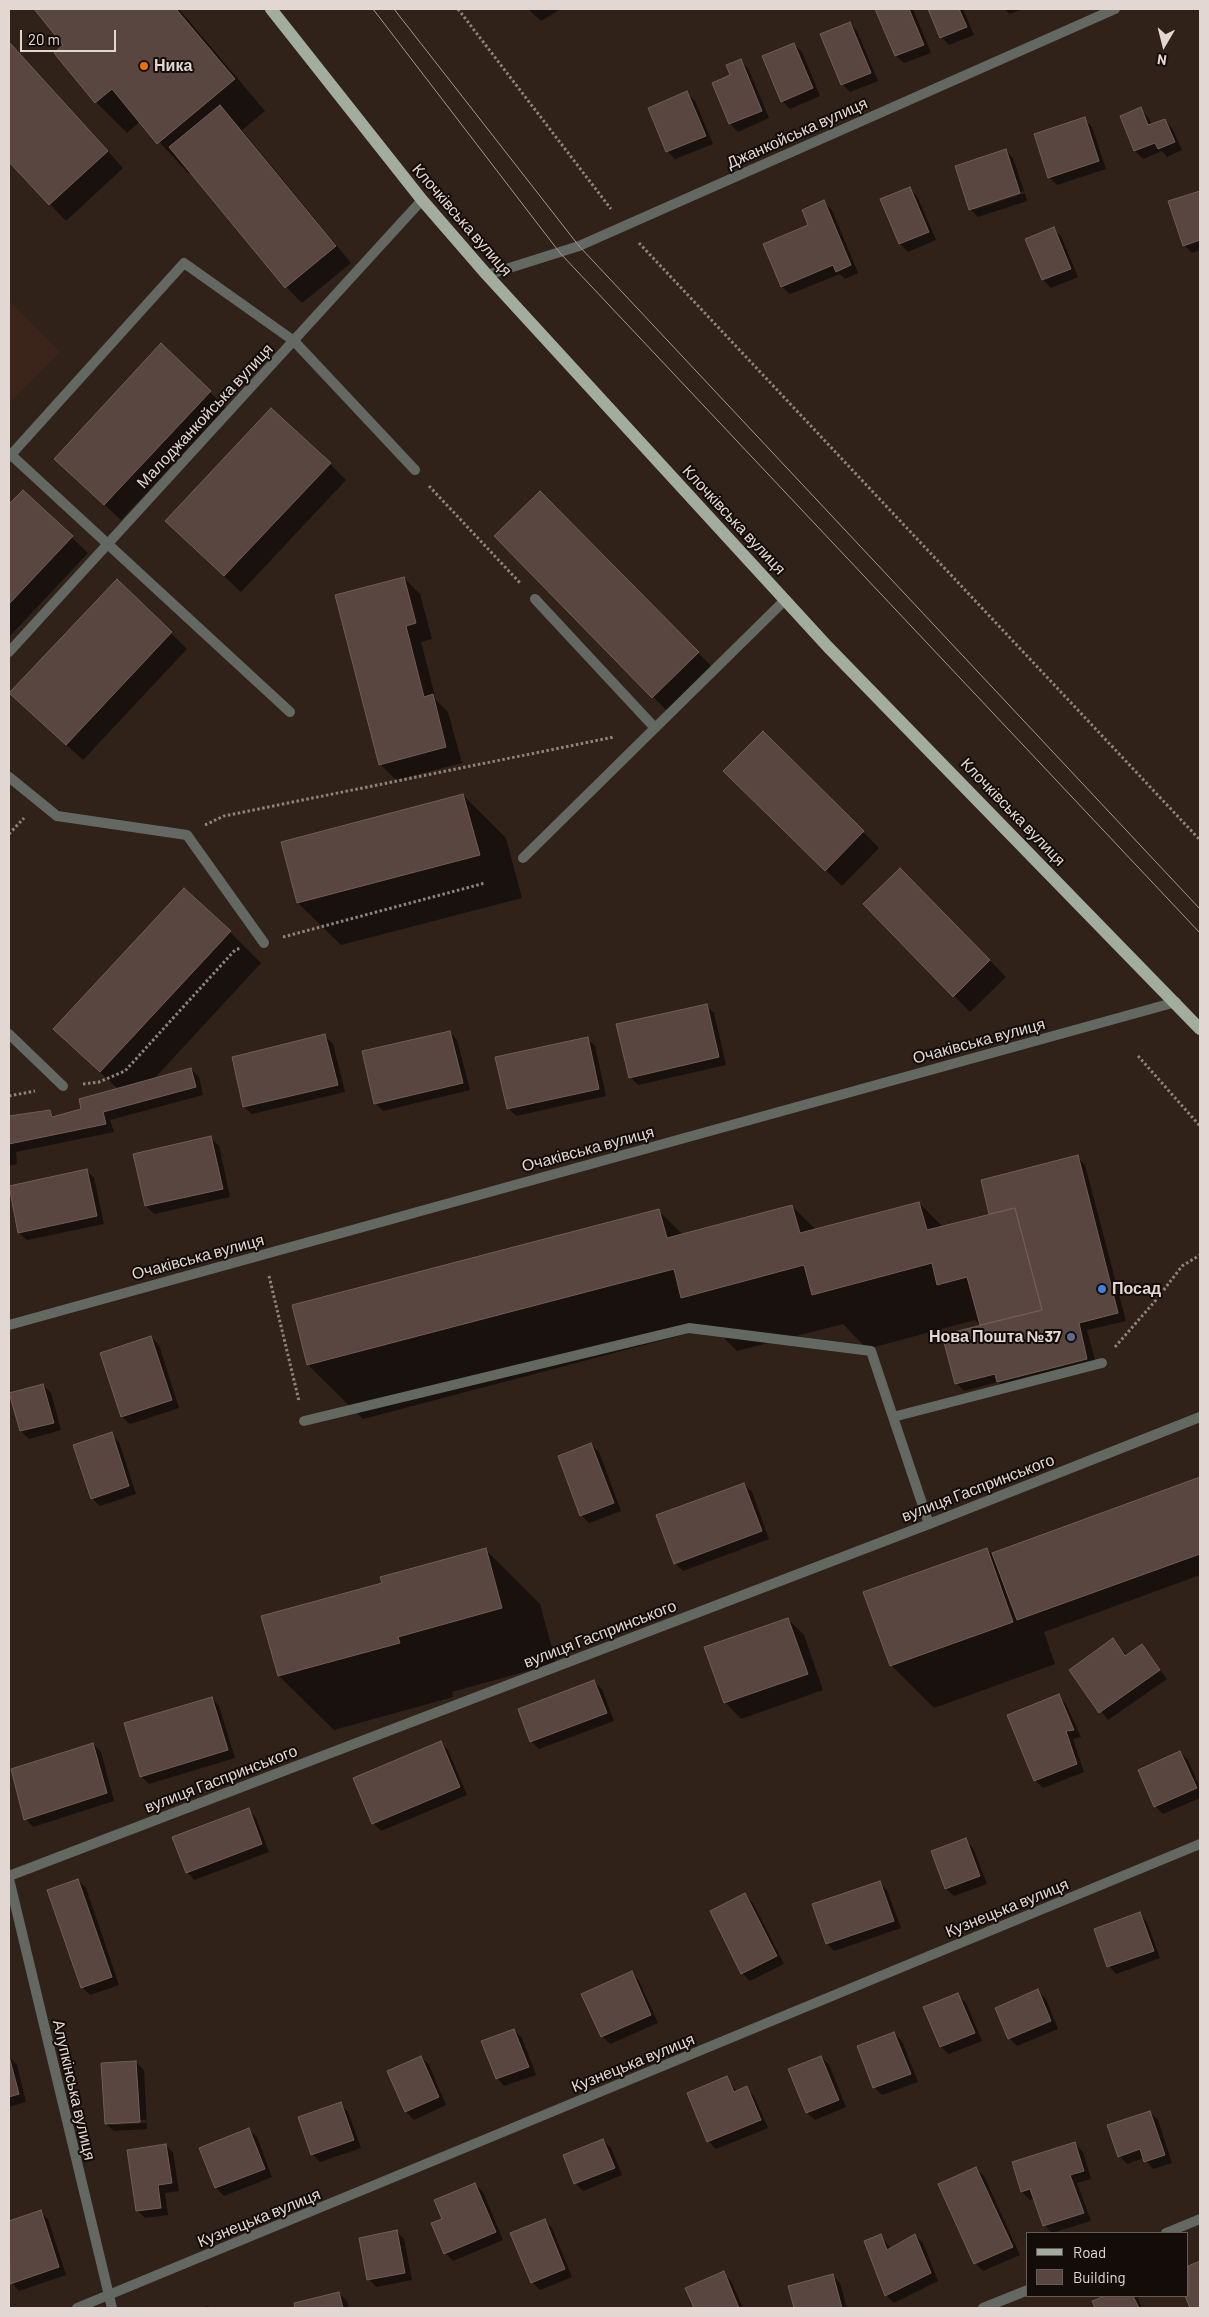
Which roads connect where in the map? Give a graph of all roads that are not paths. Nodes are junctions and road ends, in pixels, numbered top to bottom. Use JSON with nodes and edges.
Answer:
{"nodes":[{"id":1,"x":271,"y":9,"type":"edge"},
{"id":2,"x":1115,"y":9,"type":"edge"},
{"id":3,"x":422,"y":200,"type":"junction"},
{"id":4,"x":487,"y":275,"type":"junction"},
{"id":5,"x":294,"y":341,"type":"junction"},
{"id":6,"x":10,"y":455,"type":"edge"},
{"id":7,"x":414,"y":470,"type":"road end"},
{"id":8,"x":107,"y":544,"type":"junction"},
{"id":9,"x":535,"y":599,"type":"road end"},
{"id":10,"x":785,"y":600,"type":"junction"},
{"id":11,"x":9,"y":652,"type":"edge"},
{"id":12,"x":290,"y":712,"type":"dead end"},
{"id":13,"x":655,"y":728,"type":"junction"},
{"id":14,"x":9,"y":777,"type":"edge"},
{"id":15,"x":523,"y":858,"type":"dead end"},
{"id":16,"x":264,"y":943,"type":"road end"},
{"id":17,"x":1176,"y":1002,"type":"junction"},
{"id":18,"x":1200,"y":1028,"type":"edge"},
{"id":19,"x":9,"y":1034,"type":"edge"},
{"id":20,"x":64,"y":1086,"type":"dead end"},
{"id":21,"x":9,"y":1325,"type":"edge"},
{"id":22,"x":1102,"y":1363,"type":"road end"},
{"id":23,"x":893,"y":1416,"type":"junction"},
{"id":24,"x":1200,"y":1417,"type":"edge"},
{"id":25,"x":304,"y":1421,"type":"road end"},
{"id":26,"x":929,"y":1524,"type":"junction"},
{"id":27,"x":1200,"y":1844,"type":"edge"},
{"id":28,"x":9,"y":1877,"type":"edge"},
{"id":29,"x":1200,"y":2219,"type":"edge"},
{"id":30,"x":1168,"y":2232,"type":"edge"},
{"id":31,"x":1026,"y":2291,"type":"edge"},
{"id":32,"x":108,"y":2296,"type":"junction"},
{"id":33,"x":77,"y":2308,"type":"edge"},
{"id":34,"x":112,"y":2308,"type":"edge"},
{"id":35,"x":983,"y":2308,"type":"edge"}],
"edges":[{"from":1,"to":3,"type":"main road","name":"Клочківська вулиця"},
{"from":2,"to":4,"type":"street","name":"Джанкойська вулиця"},
{"from":3,"to":4,"type":"main road","name":"Клочківська вулиця"},
{"from":3,"to":5,"type":"street","name":"Малоджанкойська вулиця"},
{"from":4,"to":10,"type":"main road","name":"Клочківська вулиця"},
{"from":5,"to":6,"type":"street"},
{"from":5,"to":7,"type":"street"},
{"from":5,"to":8,"type":"street","name":"Малоджанкойська вулиця"},
{"from":6,"to":8,"type":"street"},
{"from":8,"to":11,"type":"street","name":"Малоджанкойська вулиця"},
{"from":8,"to":12,"type":"street"},
{"from":9,"to":13,"type":"street"},
{"from":10,"to":13,"type":"street"},
{"from":10,"to":17,"type":"main road","name":"Клочківська вулиця"},
{"from":13,"to":15,"type":"street"},
{"from":14,"to":16,"type":"street"},
{"from":17,"to":18,"type":"main road","name":"Клочківська вулиця"},
{"from":17,"to":21,"type":"street","name":"Очаківська вулиця"},
{"from":19,"to":20,"type":"street"},
{"from":22,"to":23,"type":"street"},
{"from":23,"to":25,"type":"street"},
{"from":23,"to":26,"type":"street"},
{"from":24,"to":26,"type":"street","name":"вулиця Гаспринського"},
{"from":26,"to":28,"type":"street","name":"вулиця Гаспринського"},
{"from":27,"to":32,"type":"street","name":"Кузнецька вулиця"},
{"from":28,"to":32,"type":"street","name":"Алупкінська вулиця"},
{"from":29,"to":30,"type":"street"},
{"from":31,"to":35,"type":"street"},
{"from":32,"to":33,"type":"street","name":"Кузнецька вулиця"},
{"from":32,"to":34,"type":"street","name":"Алупкінська вулиця"}]}
